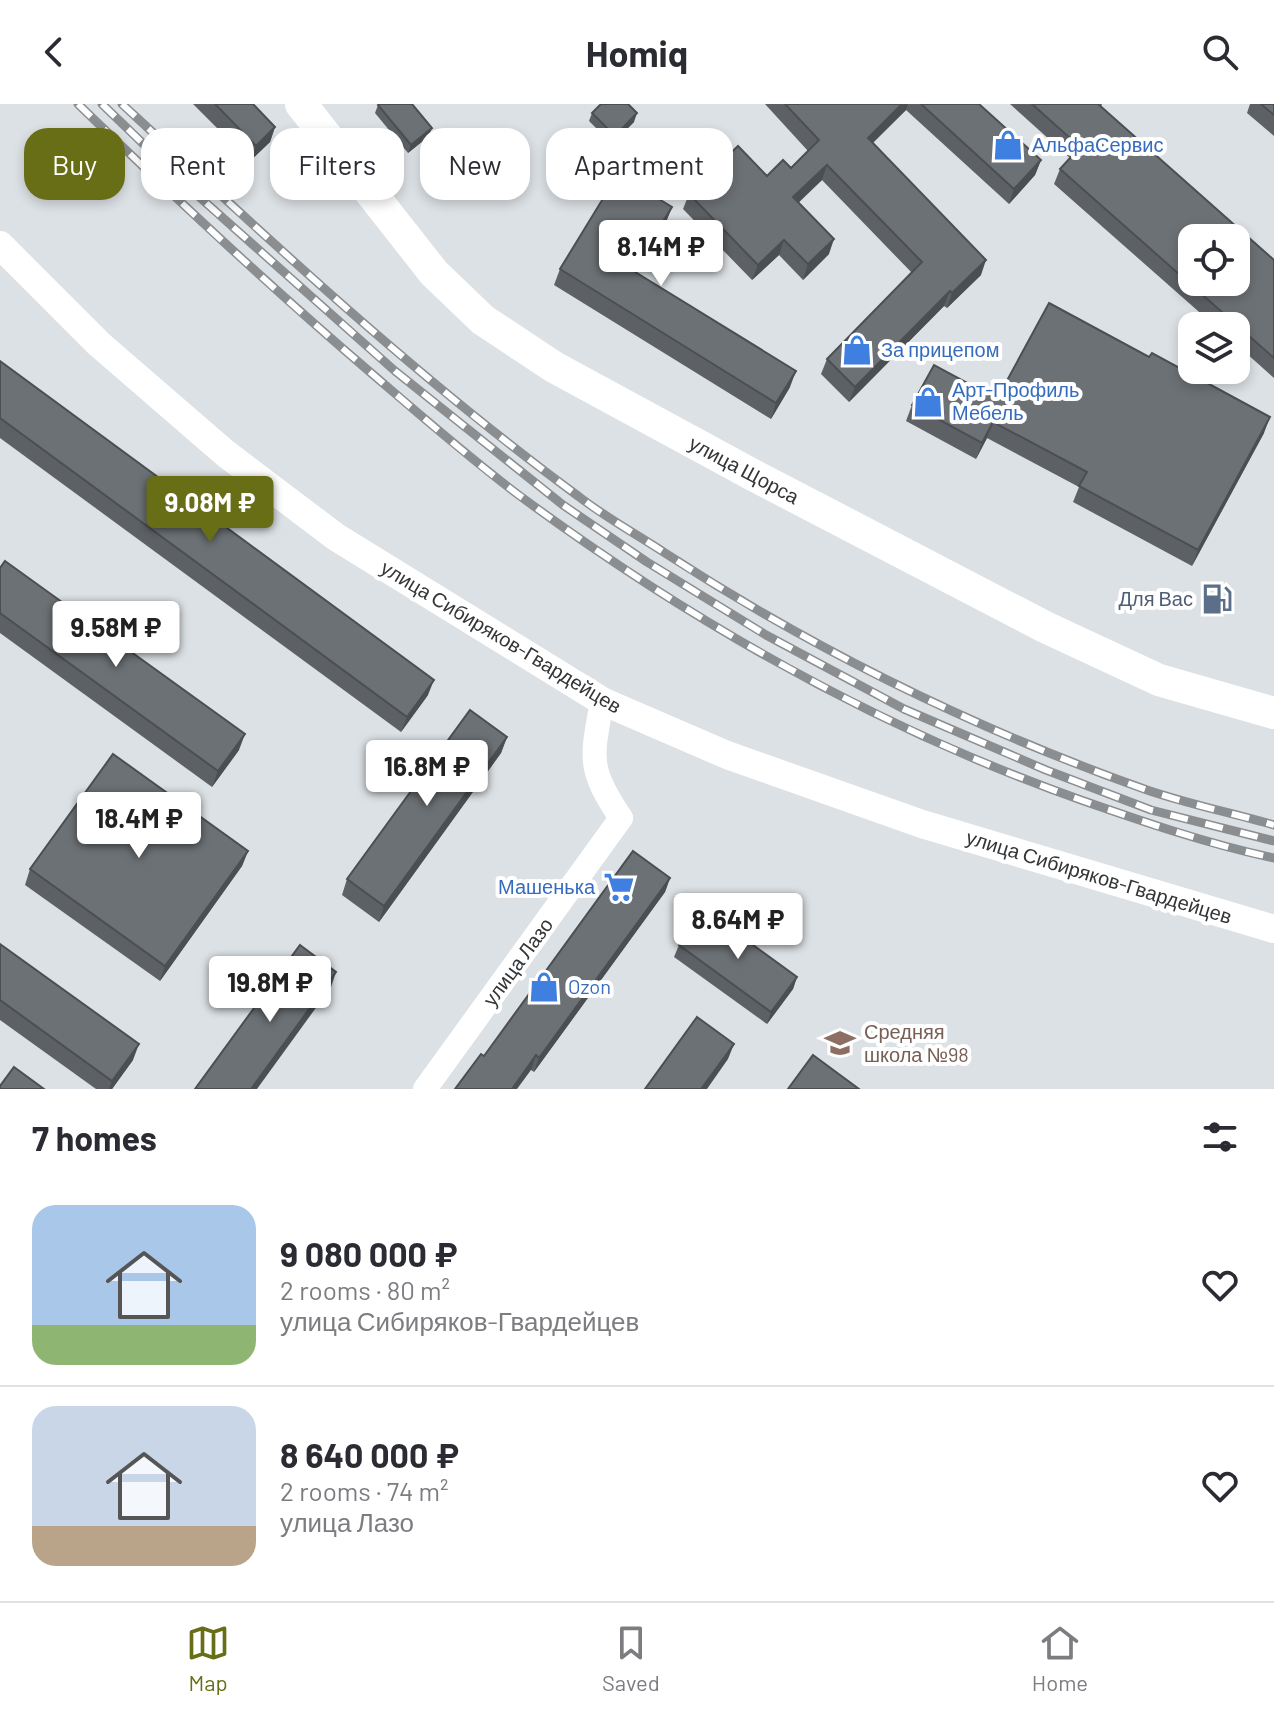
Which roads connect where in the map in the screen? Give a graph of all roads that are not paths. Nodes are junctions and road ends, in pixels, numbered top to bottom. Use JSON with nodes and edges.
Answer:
{"nodes":[{"id":1,"x":301,"y":104,"type":"edge"},
{"id":2,"x":0,"y":245,"type":"edge"},
{"id":3,"x":602,"y":701,"type":"junction"},
{"id":4,"x":1274,"y":713,"type":"edge"},
{"id":5,"x":1274,"y":929,"type":"edge"},
{"id":6,"x":425,"y":1089,"type":"edge"}],
"edges":[{"from":1,"to":4,"type":"main road","name":"улица Щорса"},
{"from":2,"to":3,"type":"street","name":"улица Сибиряков-Гвардейцев"},
{"from":3,"to":5,"type":"street","name":"улица Сибиряков-Гвардейцев"},
{"from":3,"to":6,"type":"street","name":"улица Лазо"}]}
